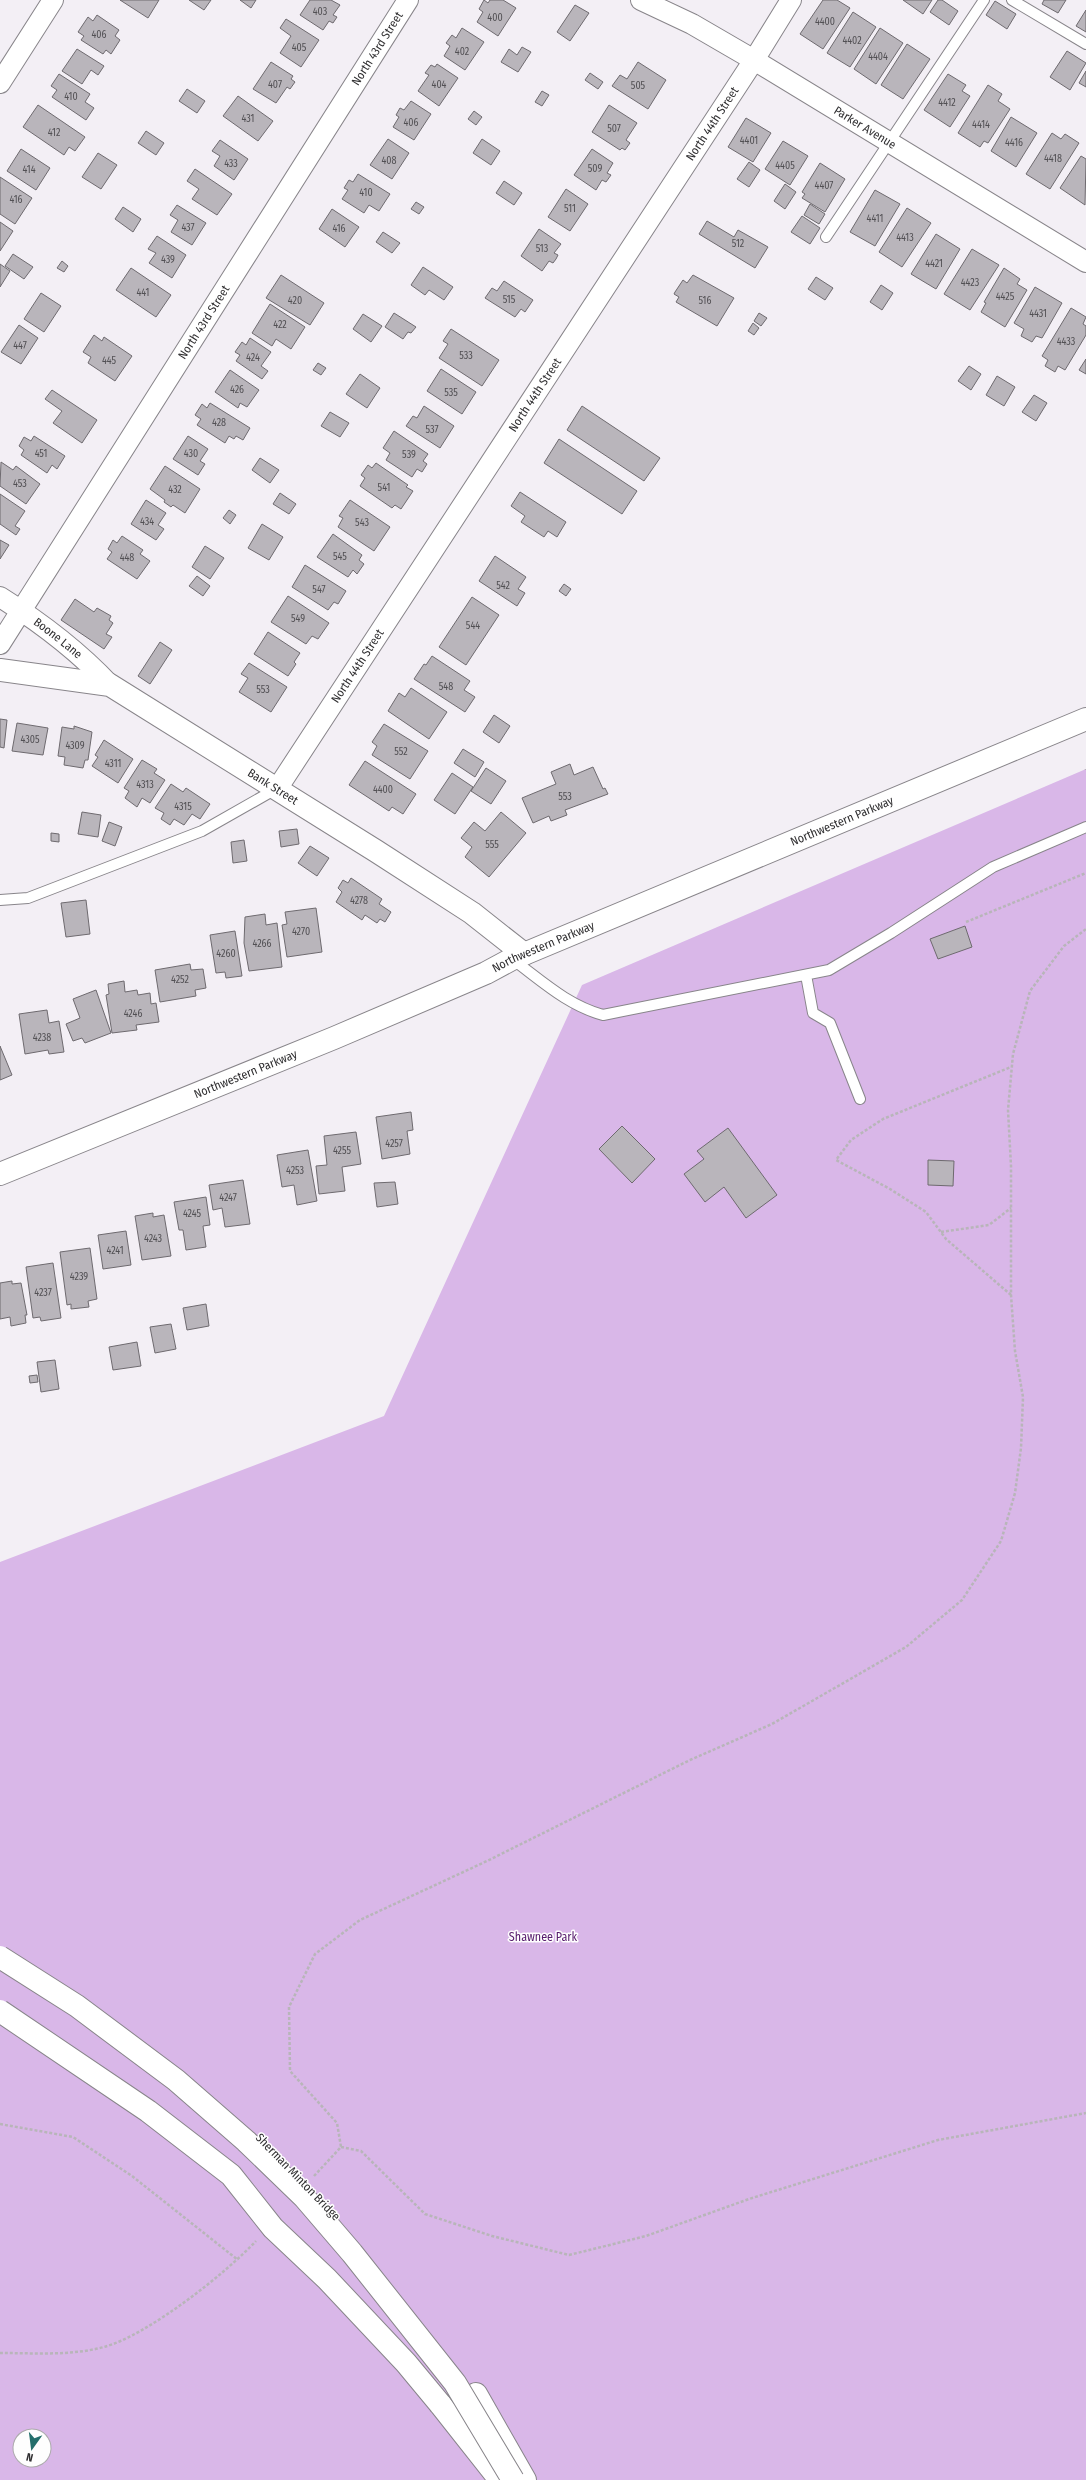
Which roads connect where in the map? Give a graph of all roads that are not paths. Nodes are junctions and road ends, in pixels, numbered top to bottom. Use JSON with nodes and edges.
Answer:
{"nodes":[{"id":1,"x":53,"y":0,"type":"edge"},
{"id":2,"x":408,"y":0,"type":"edge"},
{"id":3,"x":641,"y":0,"type":"edge"},
{"id":4,"x":791,"y":0,"type":"edge"},
{"id":5,"x":984,"y":0,"type":"edge"},
{"id":6,"x":1012,"y":0,"type":"edge"},
{"id":7,"x":1086,"y":44,"type":"edge"},
{"id":8,"x":754,"y":60,"type":"junction"},
{"id":9,"x":0,"y":84,"type":"edge"},
{"id":10,"x":889,"y":142,"type":"junction"},
{"id":11,"x":826,"y":236,"type":"dead end"},
{"id":12,"x":1086,"y":262,"type":"edge"},
{"id":13,"x":0,"y":597,"type":"edge"},
{"id":14,"x":20,"y":610,"type":"junction"},
{"id":15,"x":0,"y":644,"type":"edge"},
{"id":16,"x":0,"y":670,"type":"edge"},
{"id":17,"x":110,"y":685,"type":"junction"},
{"id":18,"x":1086,"y":719,"type":"edge"},
{"id":19,"x":277,"y":789,"type":"junction"},
{"id":20,"x":1086,"y":827,"type":"edge"},
{"id":21,"x":0,"y":900,"type":"edge"},
{"id":22,"x":518,"y":957,"type":"junction"},
{"id":23,"x":806,"y":975,"type":"junction"},
{"id":24,"x":860,"y":1099,"type":"dead end"},
{"id":25,"x":0,"y":1174,"type":"edge"},
{"id":26,"x":0,"y":1942,"type":"edge"},
{"id":27,"x":0,"y":1957,"type":"edge"},
{"id":28,"x":0,"y":2011,"type":"edge"},
{"id":29,"x":500,"y":2480,"type":"edge"},
{"id":30,"x":513,"y":2480,"type":"edge"},
{"id":31,"x":525,"y":2480,"type":"edge"}],
"edges":[{"from":1,"to":9,"type":"street"},
{"from":2,"to":14,"type":"street","name":"North 43rd Street"},
{"from":3,"to":8,"type":"street","name":"Parker Avenue"},
{"from":4,"to":8,"type":"street","name":"North 44th Street"},
{"from":5,"to":10,"type":"lane"},
{"from":6,"to":7,"type":"lane"},
{"from":8,"to":10,"type":"street","name":"Parker Avenue"},
{"from":8,"to":19,"type":"street","name":"North 44th Street"},
{"from":10,"to":11,"type":"lane"},
{"from":10,"to":12,"type":"street","name":"Parker Avenue"},
{"from":13,"to":14,"type":"street","name":"Boone Lane"},
{"from":14,"to":15,"type":"street","name":"North 43rd Street"},
{"from":14,"to":17,"type":"street","name":"Boone Lane"},
{"from":16,"to":17,"type":"main road","name":"Bank Street"},
{"from":17,"to":19,"type":"main road","name":"Bank Street"},
{"from":18,"to":22,"type":"main road","name":"Northwestern Parkway"},
{"from":19,"to":21,"type":"lane"},
{"from":19,"to":22,"type":"main road","name":"Bank Street"},
{"from":20,"to":23,"type":"lane"},
{"from":22,"to":23,"type":"lane"},
{"from":22,"to":25,"type":"main road","name":"Northwestern Parkway"},
{"from":23,"to":24,"type":"lane"},
{"from":26,"to":31,"type":"main road","name":"Sherman Minton Bridge"},
{"from":27,"to":30,"type":"main road","bridge":true},
{"from":28,"to":29,"type":"main road","bridge":true}]}
